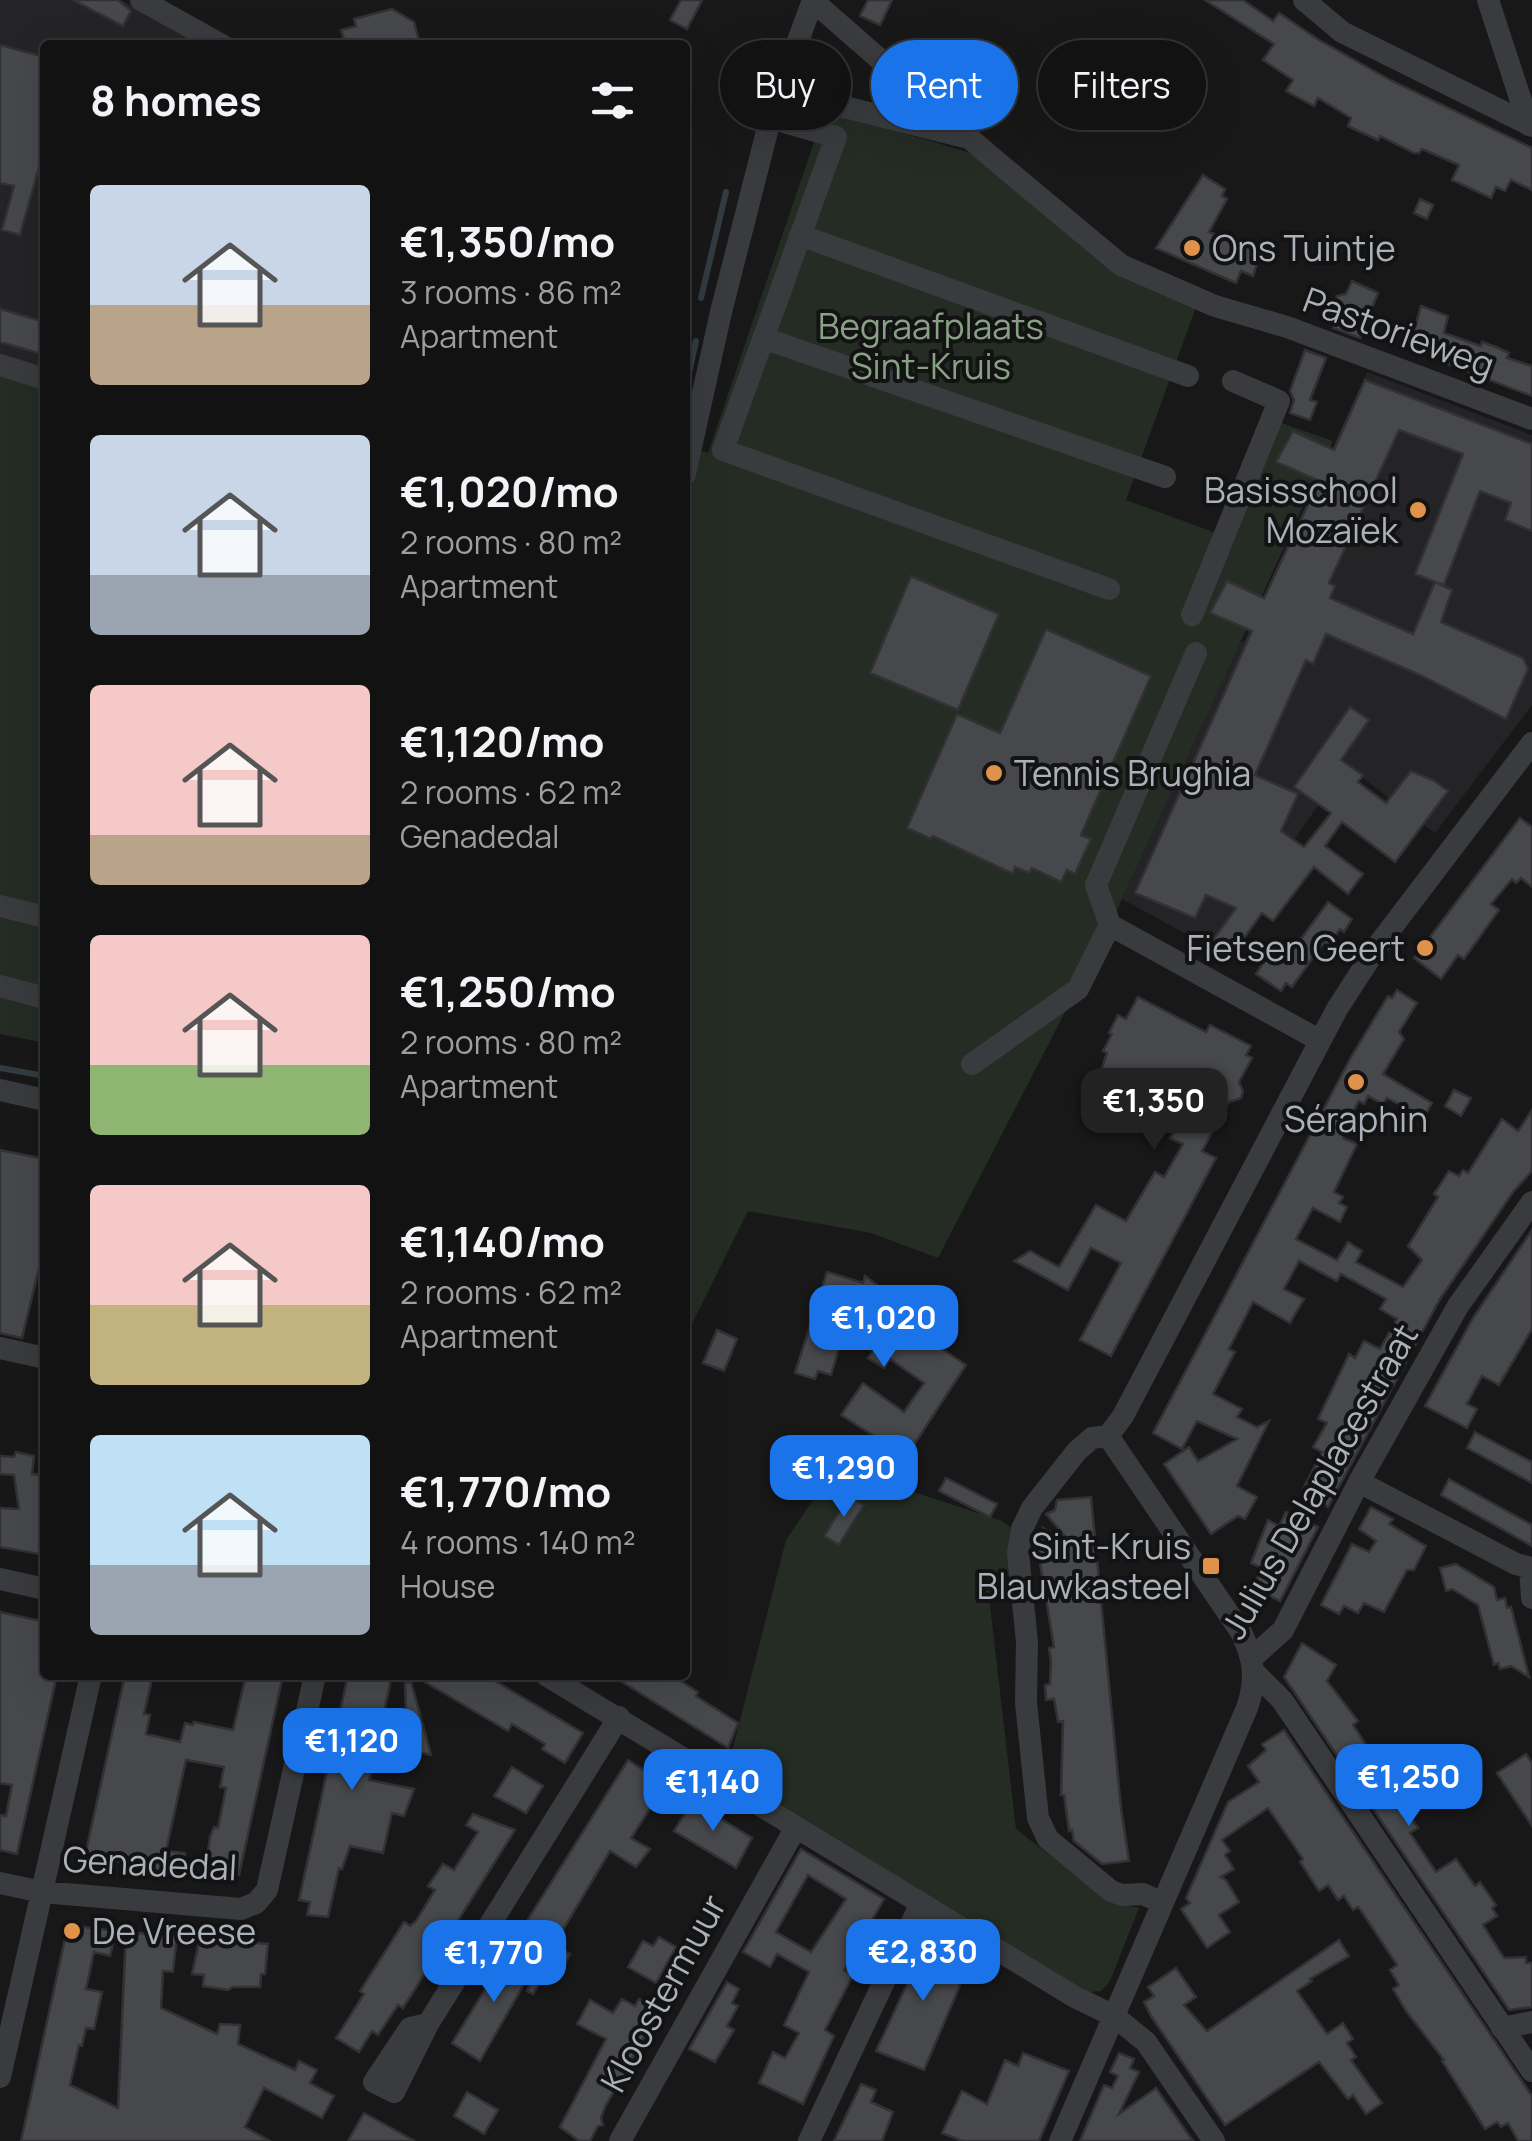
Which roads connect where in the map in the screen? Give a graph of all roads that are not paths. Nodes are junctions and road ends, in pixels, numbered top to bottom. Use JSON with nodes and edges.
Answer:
{"nodes":[{"id":1,"x":141,"y":0,"type":"edge"},
{"id":2,"x":1304,"y":0,"type":"edge"},
{"id":3,"x":1488,"y":0,"type":"edge"},
{"id":4,"x":813,"y":1,"type":"edge"},
{"id":5,"x":213,"y":40,"type":"edge"},
{"id":6,"x":798,"y":40,"type":"edge"},
{"id":7,"x":851,"y":110,"type":"edge"},
{"id":8,"x":1530,"y":125,"type":"edge"},
{"id":9,"x":767,"y":130,"type":"edge"},
{"id":10,"x":812,"y":130,"type":"edge"},
{"id":11,"x":982,"y":148,"type":"junction"},
{"id":12,"x":800,"y":235,"type":"junction"},
{"id":13,"x":763,"y":338,"type":"junction"},
{"id":14,"x":0,"y":365,"type":"edge"},
{"id":15,"x":1188,"y":376,"type":"dead end"},
{"id":16,"x":40,"y":377,"type":"edge"},
{"id":17,"x":1233,"y":381,"type":"dead end"},
{"id":18,"x":1532,"y":419,"type":"edge"},
{"id":19,"x":690,"y":452,"type":"edge"},
{"id":20,"x":1165,"y":477,"type":"dead end"},
{"id":21,"x":1108,"y":588,"type":"dead end"},
{"id":22,"x":1192,"y":615,"type":"dead end"},
{"id":23,"x":1196,"y":653,"type":"dead end"},
{"id":24,"x":1532,"y":743,"type":"edge"},
{"id":25,"x":1523,"y":773,"type":"edge"},
{"id":26,"x":0,"y":906,"type":"edge"},
{"id":27,"x":40,"y":916,"type":"edge"},
{"id":28,"x":1110,"y":925,"type":"junction"},
{"id":29,"x":0,"y":986,"type":"edge"},
{"id":30,"x":40,"y":997,"type":"edge"},
{"id":31,"x":1319,"y":1040,"type":"junction"},
{"id":32,"x":972,"y":1064,"type":"dead end"},
{"id":33,"x":0,"y":1090,"type":"edge"},
{"id":34,"x":40,"y":1099,"type":"edge"},
{"id":35,"x":1532,"y":1202,"type":"edge"},
{"id":36,"x":0,"y":1348,"type":"edge"},
{"id":37,"x":40,"y":1357,"type":"edge"},
{"id":38,"x":1108,"y":1436,"type":"junction"},
{"id":39,"x":1360,"y":1482,"type":"junction"},
{"id":40,"x":1531,"y":1568,"type":"edge"},
{"id":41,"x":0,"y":1579,"type":"edge"},
{"id":42,"x":40,"y":1588,"type":"edge"},
{"id":43,"x":1532,"y":1598,"type":"edge"},
{"id":44,"x":1254,"y":1665,"type":"junction"},
{"id":45,"x":90,"y":1680,"type":"edge"},
{"id":46,"x":315,"y":1680,"type":"edge"},
{"id":47,"x":555,"y":1680,"type":"edge"},
{"id":48,"x":619,"y":1717,"type":"junction"},
{"id":49,"x":796,"y":1827,"type":"junction"},
{"id":50,"x":0,"y":1883,"type":"edge"},
{"id":51,"x":42,"y":1892,"type":"junction"},
{"id":52,"x":920,"y":1903,"type":"junction"},
{"id":53,"x":1163,"y":1903,"type":"junction"},
{"id":54,"x":1114,"y":2016,"type":"junction"},
{"id":55,"x":1532,"y":2022,"type":"edge"},
{"id":56,"x":428,"y":2024,"type":"dead end"},
{"id":57,"x":1502,"y":2028,"type":"junction"},
{"id":58,"x":1532,"y":2071,"type":"edge"},
{"id":59,"x":0,"y":2077,"type":"edge"},
{"id":60,"x":620,"y":2141,"type":"edge"},
{"id":61,"x":810,"y":2141,"type":"edge"},
{"id":62,"x":1060,"y":2141,"type":"edge"},
{"id":63,"x":1214,"y":2141,"type":"edge"}],
"edges":[{"from":1,"to":5,"type":"street"},
{"from":2,"to":8,"type":"street"},
{"from":3,"to":8,"type":"street"},
{"from":4,"to":6,"type":"street"},
{"from":4,"to":11,"type":"street","name":"Pastorieweg"},
{"from":7,"to":11,"type":"street"},
{"from":9,"to":19,"type":"street"},
{"from":10,"to":12,"type":"street"},
{"from":11,"to":18,"type":"street","name":"Pastorieweg"},
{"from":12,"to":13,"type":"street"},
{"from":12,"to":15,"type":"street"},
{"from":13,"to":20,"type":"street"},
{"from":13,"to":21,"type":"street"},
{"from":14,"to":16,"type":"street"},
{"from":17,"to":22,"type":"street"},
{"from":23,"to":28,"type":"street"},
{"from":24,"to":25,"type":"street"},
{"from":25,"to":31,"type":"street"},
{"from":26,"to":27,"type":"street"},
{"from":28,"to":31,"type":"street"},
{"from":28,"to":32,"type":"street"},
{"from":29,"to":30,"type":"street"},
{"from":31,"to":38,"type":"street"},
{"from":33,"to":34,"type":"street"},
{"from":35,"to":39,"type":"street","name":"Julius Delaplacestraat"},
{"from":36,"to":37,"type":"street"},
{"from":38,"to":44,"type":"street"},
{"from":38,"to":53,"type":"street"},
{"from":39,"to":40,"type":"street"},
{"from":39,"to":44,"type":"street","name":"Julius Delaplacestraat"},
{"from":40,"to":43,"type":"street"},
{"from":41,"to":42,"type":"street"},
{"from":44,"to":53,"type":"street","name":"Julius Delaplacestraat"},
{"from":44,"to":57,"type":"street"},
{"from":45,"to":51,"type":"street"},
{"from":46,"to":51,"type":"street","name":"Genadedal"},
{"from":47,"to":48,"type":"street"},
{"from":48,"to":49,"type":"street"},
{"from":48,"to":56,"type":"street"},
{"from":49,"to":52,"type":"street"},
{"from":49,"to":60,"type":"street","name":"Kloostermuur"},
{"from":50,"to":51,"type":"street"},
{"from":51,"to":59,"type":"street"},
{"from":52,"to":54,"type":"street"},
{"from":52,"to":61,"type":"street"},
{"from":53,"to":54,"type":"street","name":"Julius Delaplacestraat"},
{"from":54,"to":62,"type":"street","name":"Julius Delaplacestraat"},
{"from":54,"to":63,"type":"street"},
{"from":55,"to":57,"type":"street"},
{"from":57,"to":58,"type":"street"}]}
